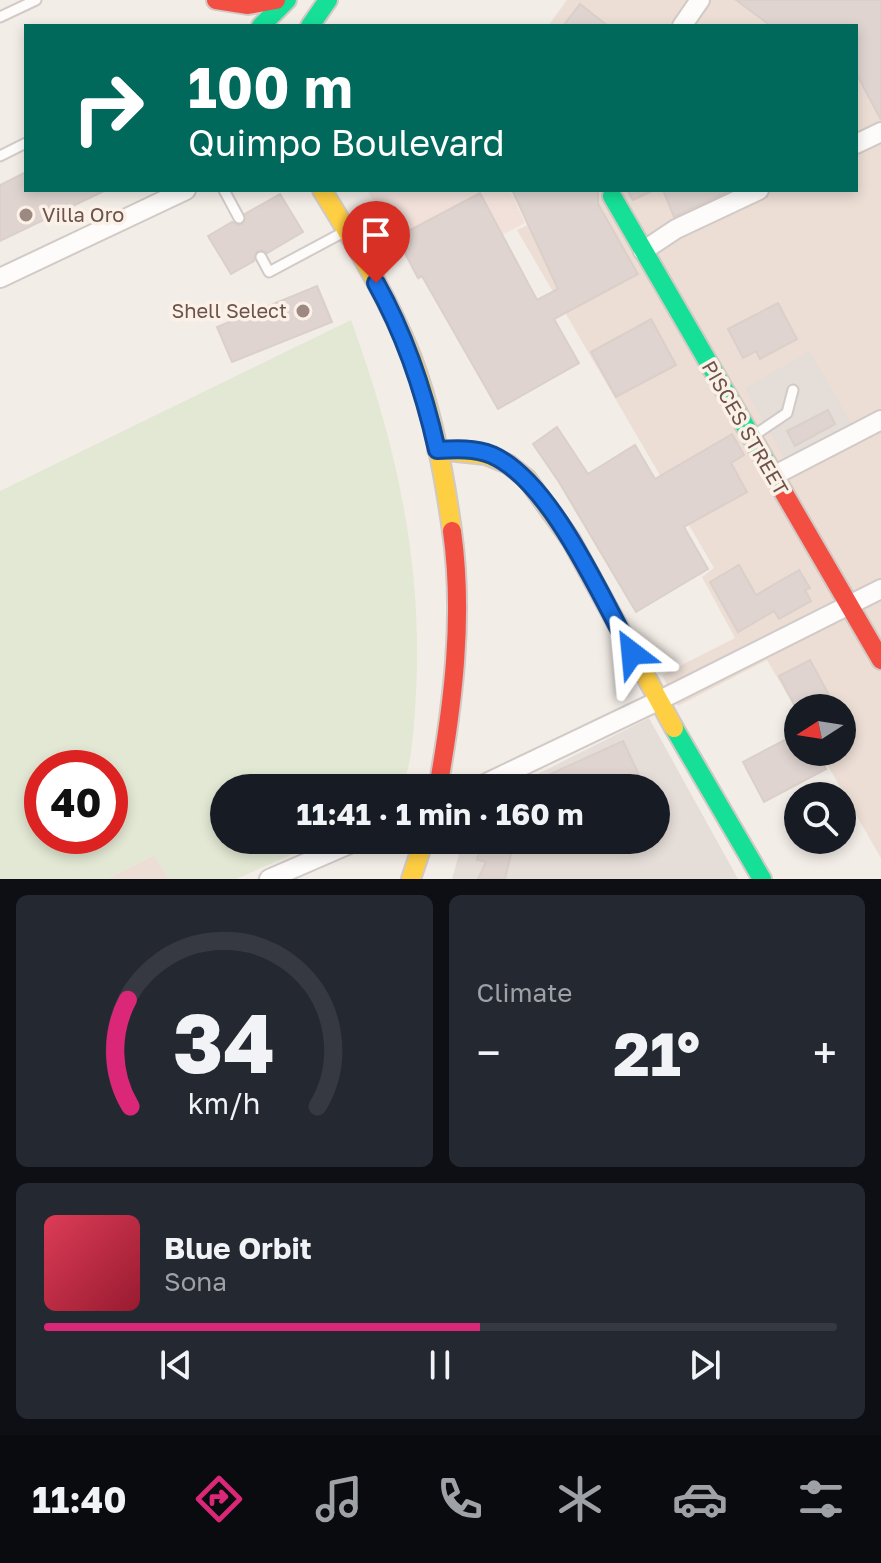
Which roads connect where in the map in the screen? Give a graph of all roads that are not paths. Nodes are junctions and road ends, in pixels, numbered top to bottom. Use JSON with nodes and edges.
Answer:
{"nodes":[{"id":1,"x":36,"y":0,"type":"edge"},
{"id":2,"x":214,"y":0,"type":"edge"},
{"id":3,"x":276,"y":0,"type":"edge"},
{"id":4,"x":287,"y":0,"type":"edge"},
{"id":5,"x":328,"y":0,"type":"edge"},
{"id":6,"x":700,"y":0,"type":"edge"},
{"id":7,"x":0,"y":17,"type":"edge"},
{"id":8,"x":226,"y":24,"type":"edge"},
{"id":9,"x":263,"y":24,"type":"edge"},
{"id":10,"x":311,"y":24,"type":"edge"},
{"id":11,"x":683,"y":24,"type":"edge"},
{"id":12,"x":881,"y":132,"type":"edge"},
{"id":13,"x":858,"y":143,"type":"edge"},
{"id":14,"x":24,"y":144,"type":"edge"},
{"id":15,"x":0,"y":156,"type":"edge"},
{"id":16,"x":182,"y":192,"type":"edge"},
{"id":17,"x":225,"y":192,"type":"edge"},
{"id":18,"x":323,"y":192,"type":"edge"},
{"id":19,"x":755,"y":192,"type":"edge"},
{"id":20,"x":612,"y":196,"type":"dead end"},
{"id":21,"x":239,"y":218,"type":"dead end"},
{"id":22,"x":346,"y":230,"type":"junction"},
{"id":23,"x":643,"y":251,"type":"junction"},
{"id":24,"x":261,"y":257,"type":"dead end"},
{"id":25,"x":0,"y":278,"type":"edge"},
{"id":26,"x":793,"y":390,"type":"dead end"},
{"id":27,"x":881,"y":420,"type":"edge"},
{"id":28,"x":750,"y":437,"type":"junction"},
{"id":29,"x":437,"y":450,"type":"junction"},
{"id":30,"x":773,"y":476,"type":"junction"},
{"id":31,"x":881,"y":589,"type":"edge"},
{"id":32,"x":849,"y":605,"type":"junction"},
{"id":33,"x":881,"y":660,"type":"edge"},
{"id":34,"x":658,"y":701,"type":"junction"},
{"id":35,"x":440,"y":774,"type":"edge"},
{"id":36,"x":505,"y":774,"type":"edge"},
{"id":37,"x":327,"y":854,"type":"edge"},
{"id":38,"x":419,"y":854,"type":"edge"},
{"id":39,"x":269,"y":879,"type":"edge"},
{"id":40,"x":411,"y":879,"type":"edge"},
{"id":41,"x":762,"y":879,"type":"edge"}],
"edges":[{"from":1,"to":7,"type":"lane"},
{"from":2,"to":3,"type":"street"},
{"from":2,"to":8,"type":"street"},
{"from":4,"to":9,"type":"street"},
{"from":5,"to":10,"type":"street"},
{"from":6,"to":11,"type":"street"},
{"from":12,"to":13,"type":"street"},
{"from":14,"to":15,"type":"lane"},
{"from":16,"to":25,"type":"street"},
{"from":17,"to":21,"type":"lane"},
{"from":18,"to":22,"type":"street"},
{"from":19,"to":23,"type":"street"},
{"from":20,"to":23,"type":"street","name":"PISCES STREET"},
{"from":22,"to":24,"type":"lane"},
{"from":22,"to":29,"type":"street"},
{"from":23,"to":28,"type":"street","name":"PISCES STREET"},
{"from":26,"to":28,"type":"lane"},
{"from":27,"to":30,"type":"street"},
{"from":28,"to":30,"type":"street","name":"PISCES STREET"},
{"from":29,"to":34,"type":"street"},
{"from":29,"to":35,"type":"street"},
{"from":30,"to":32,"type":"street","name":"PISCES STREET"},
{"from":31,"to":32,"type":"street"},
{"from":32,"to":33,"type":"street","name":"PISCES STREET"},
{"from":32,"to":34,"type":"street"},
{"from":34,"to":36,"type":"street"},
{"from":34,"to":41,"type":"street"},
{"from":37,"to":39,"type":"street"},
{"from":38,"to":40,"type":"street"}]}
